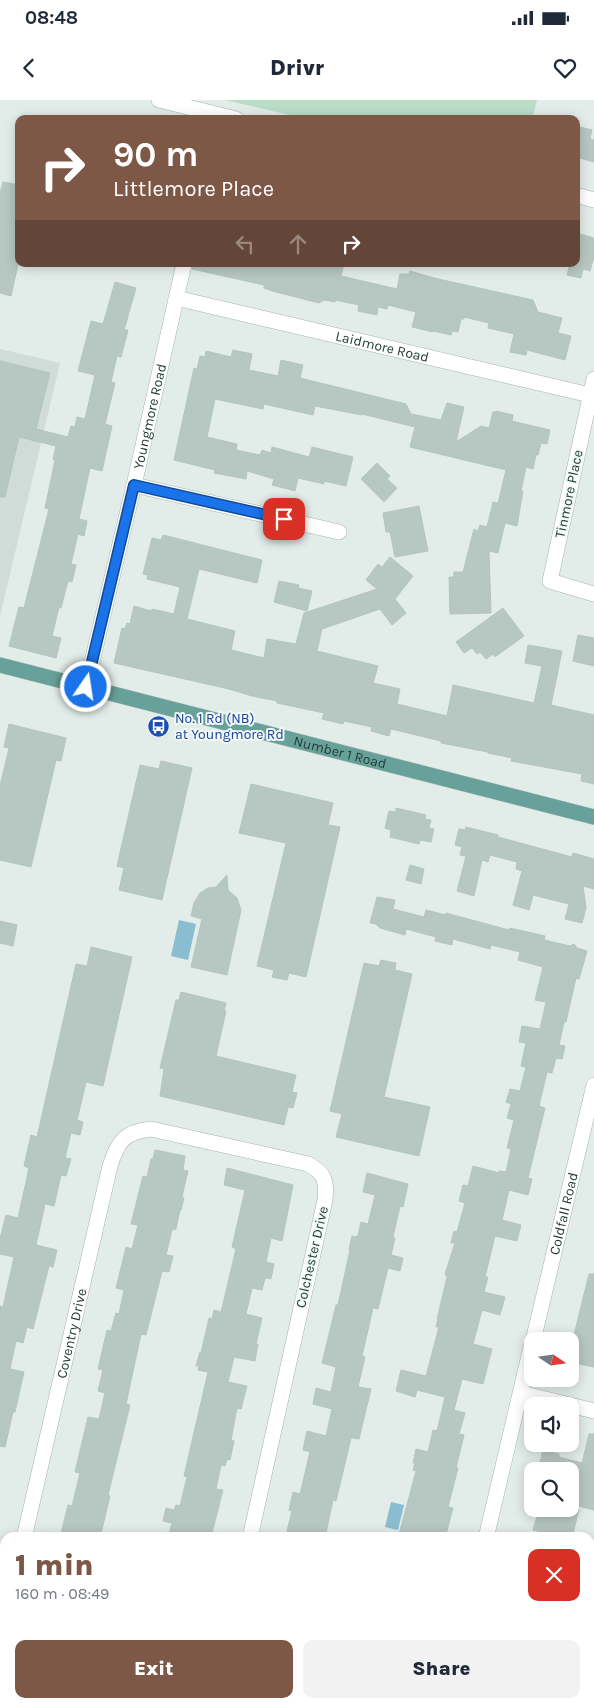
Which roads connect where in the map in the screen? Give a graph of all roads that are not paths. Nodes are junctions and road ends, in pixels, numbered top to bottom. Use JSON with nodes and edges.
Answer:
{"nodes":[{"id":1,"x":159,"y":100,"type":"edge"},
{"id":2,"x":209,"y":115,"type":"edge"},
{"id":3,"x":580,"y":196,"type":"edge"},
{"id":4,"x":594,"y":200,"type":"edge"},
{"id":5,"x":183,"y":267,"type":"edge"},
{"id":6,"x":176,"y":298,"type":"junction"},
{"id":7,"x":594,"y":378,"type":"edge"},
{"id":8,"x":590,"y":395,"type":"junction"},
{"id":9,"x":134,"y":485,"type":"junction"},
{"id":10,"x":339,"y":532,"type":"dead end"},
{"id":11,"x":594,"y":594,"type":"edge"},
{"id":12,"x":0,"y":665,"type":"edge"},
{"id":13,"x":86,"y":687,"type":"junction"},
{"id":14,"x":594,"y":817,"type":"edge"},
{"id":15,"x":594,"y":1085,"type":"edge"},
{"id":16,"x":591,"y":1107,"type":"edge"},
{"id":17,"x":128,"y":1135,"type":"joint"},
{"id":18,"x":535,"y":1332,"type":"edge"},
{"id":19,"x":524,"y":1380,"type":"edge"},
{"id":20,"x":521,"y":1393,"type":"junction"},
{"id":21,"x":594,"y":1412,"type":"edge"},
{"id":22,"x":25,"y":1532,"type":"edge"},
{"id":23,"x":251,"y":1532,"type":"edge"},
{"id":24,"x":487,"y":1532,"type":"edge"}],
"edges":[{"from":1,"to":2,"type":"street"},
{"from":3,"to":4,"type":"street"},
{"from":5,"to":6,"type":"street","name":"Youngmore Road"},
{"from":6,"to":8,"type":"street","name":"Laidmore Road"},
{"from":6,"to":9,"type":"street","name":"Youngmore Road"},
{"from":7,"to":8,"type":"street","name":"Tinmore Place"},
{"from":8,"to":11,"type":"street","name":"Tinmore Place"},
{"from":9,"to":10,"type":"street"},
{"from":9,"to":13,"type":"street","name":"Youngmore Road"},
{"from":12,"to":13,"type":"main road","name":"Number 1 Road"},
{"from":13,"to":14,"type":"main road","name":"Number 1 Road"},
{"from":15,"to":16,"type":"street","name":"Coldfall Road"},
{"from":16,"to":18,"type":"street","name":"Coldfall Road"},
{"from":17,"to":22,"type":"street","name":"Coventry Drive"},
{"from":17,"to":23,"type":"street","name":"Colchester Drive"},
{"from":19,"to":20,"type":"street","name":"Coldfall Road"},
{"from":20,"to":21,"type":"street"},
{"from":20,"to":24,"type":"street","name":"Coldfall Road"}]}
